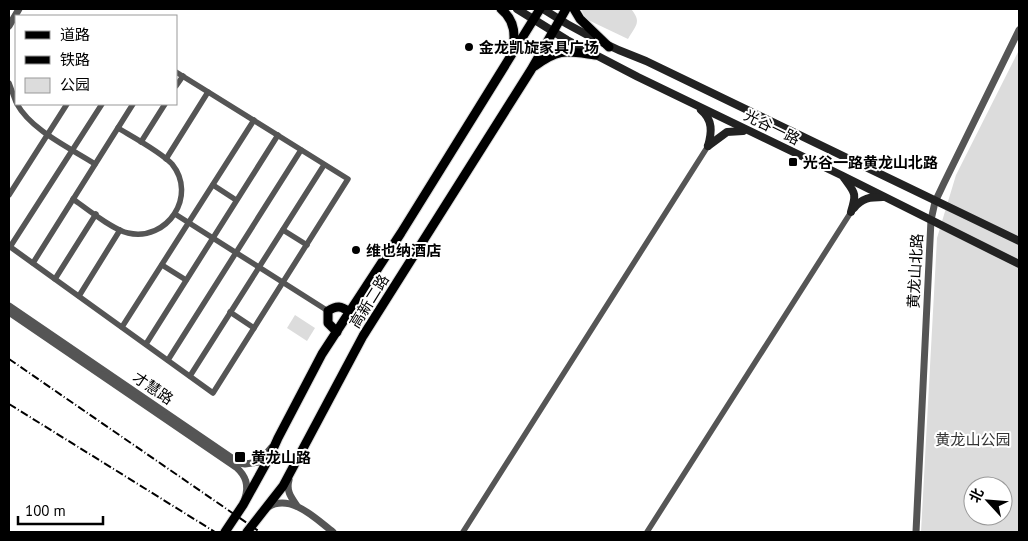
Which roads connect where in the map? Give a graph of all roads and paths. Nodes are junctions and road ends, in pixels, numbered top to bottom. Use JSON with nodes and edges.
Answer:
{"nodes":[{"id":1,"x":15,"y":9,"type":"edge"},
{"id":2,"x":501,"y":9,"type":"edge"},
{"id":3,"x":517,"y":9,"type":"edge"},
{"id":4,"x":541,"y":9,"type":"edge"},
{"id":5,"x":566,"y":9,"type":"edge"},
{"id":6,"x":574,"y":9,"type":"edge"},
{"id":7,"x":9,"y":19,"type":"edge"},
{"id":8,"x":534,"y":20,"type":"junction"},
{"id":9,"x":559,"y":20,"type":"junction"},
{"id":10,"x":1019,"y":30,"type":"edge"},
{"id":11,"x":553,"y":31,"type":"junction"},
{"id":12,"x":610,"y":47,"type":"junction"},
{"id":13,"x":595,"y":55,"type":"junction"},
{"id":14,"x":511,"y":57,"type":"junction"},
{"id":15,"x":531,"y":70,"type":"junction"},
{"id":16,"x":178,"y":73,"type":"edge"},
{"id":17,"x":183,"y":76,"type":"junction"},
{"id":18,"x":9,"y":83,"type":"edge"},
{"id":19,"x":178,"y":83,"type":"edge"},
{"id":20,"x":208,"y":92,"type":"junction"},
{"id":21,"x":15,"y":98,"type":"edge"},
{"id":22,"x":694,"y":104,"type":"junction"},
{"id":23,"x":18,"y":105,"type":"edge"},
{"id":24,"x":66,"y":105,"type":"edge"},
{"id":25,"x":101,"y":105,"type":"edge"},
{"id":26,"x":132,"y":105,"type":"edge"},
{"id":27,"x":164,"y":105,"type":"edge"},
{"id":28,"x":254,"y":120,"type":"junction"},
{"id":29,"x":118,"y":128,"type":"junction"},
{"id":30,"x":749,"y":131,"type":"junction"},
{"id":31,"x":48,"y":134,"type":"junction"},
{"id":32,"x":278,"y":135,"type":"junction"},
{"id":33,"x":141,"y":142,"type":"junction"},
{"id":34,"x":708,"y":146,"type":"junction"},
{"id":35,"x":72,"y":150,"type":"junction"},
{"id":36,"x":301,"y":150,"type":"junction"},
{"id":37,"x":166,"y":159,"type":"junction"},
{"id":38,"x":95,"y":164,"type":"junction"},
{"id":39,"x":324,"y":165,"type":"junction"},
{"id":40,"x":843,"y":176,"type":"junction"},
{"id":41,"x":213,"y":185,"type":"junction"},
{"id":42,"x":9,"y":195,"type":"edge"},
{"id":43,"x":885,"y":197,"type":"junction"},
{"id":44,"x":73,"y":199,"type":"junction"},
{"id":45,"x":236,"y":200,"type":"junction"},
{"id":46,"x":935,"y":202,"type":"junction"},
{"id":47,"x":851,"y":212,"type":"junction"},
{"id":48,"x":96,"y":214,"type":"junction"},
{"id":49,"x":175,"y":214,"type":"junction"},
{"id":50,"x":931,"y":220,"type":"junction"},
{"id":51,"x":189,"y":223,"type":"junction"},
{"id":52,"x":120,"y":230,"type":"junction"},
{"id":53,"x":283,"y":230,"type":"junction"},
{"id":54,"x":213,"y":238,"type":"junction"},
{"id":55,"x":1019,"y":241,"type":"edge"},
{"id":56,"x":307,"y":245,"type":"junction"},
{"id":57,"x":9,"y":246,"type":"edge"},
{"id":58,"x":236,"y":252,"type":"junction"},
{"id":59,"x":32,"y":263,"type":"junction"},
{"id":60,"x":1019,"y":264,"type":"edge"},
{"id":61,"x":162,"y":265,"type":"junction"},
{"id":62,"x":259,"y":267,"type":"junction"},
{"id":63,"x":55,"y":279,"type":"junction"},
{"id":64,"x":186,"y":280,"type":"junction"},
{"id":65,"x":283,"y":282,"type":"junction"},
{"id":66,"x":79,"y":296,"type":"junction"},
{"id":67,"x":9,"y":306,"type":"edge"},
{"id":68,"x":328,"y":311,"type":"junction"},
{"id":69,"x":9,"y":312,"type":"edge"},
{"id":70,"x":230,"y":312,"type":"junction"},
{"id":71,"x":350,"y":312,"type":"junction"},
{"id":72,"x":122,"y":327,"type":"junction"},
{"id":73,"x":254,"y":328,"type":"junction"},
{"id":74,"x":337,"y":332,"type":"junction"},
{"id":75,"x":146,"y":344,"type":"junction"},
{"id":76,"x":168,"y":360,"type":"junction"},
{"id":77,"x":190,"y":376,"type":"junction"},
{"id":78,"x":278,"y":438,"type":"junction"},
{"id":79,"x":291,"y":470,"type":"junction"},
{"id":80,"x":243,"y":505,"type":"junction"},
{"id":81,"x":298,"y":506,"type":"junction"},
{"id":82,"x":262,"y":510,"type":"junction"},
{"id":83,"x":224,"y":532,"type":"edge"},
{"id":84,"x":246,"y":532,"type":"edge"},
{"id":85,"x":333,"y":532,"type":"edge"},
{"id":86,"x":463,"y":532,"type":"edge"},
{"id":87,"x":647,"y":532,"type":"edge"},
{"id":88,"x":916,"y":532,"type":"edge"}],
"edges":[{"from":1,"to":7,"type":"street"},
{"from":2,"to":14,"type":"main road"},
{"from":3,"to":8,"type":"main road","name":"光谷一路"},
{"from":4,"to":8,"type":"main road","name":"高新二路"},
{"from":4,"to":9,"type":"main road","name":"光谷一路"},
{"from":5,"to":9,"type":"main road","name":"高新二路"},
{"from":6,"to":12,"type":"main road"},
{"from":8,"to":11,"type":"main road","name":"光谷一路"},
{"from":8,"to":14,"type":"main road","name":"高新二路"},
{"from":9,"to":11,"type":"main road","name":"高新二路"},
{"from":9,"to":12,"type":"main road","name":"光谷一路"},
{"from":10,"to":46,"type":"street","name":"黄龙山北路"},
{"from":11,"to":13,"type":"main road","name":"光谷一路"},
{"from":11,"to":15,"type":"main road","name":"高新二路"},
{"from":12,"to":46,"type":"main road","name":"光谷一路"},
{"from":13,"to":15,"type":"main road"},
{"from":13,"to":22,"type":"main road","name":"光谷一路"},
{"from":14,"to":71,"type":"main road","name":"高新二路"},
{"from":15,"to":79,"type":"main road","name":"高新二路"},
{"from":16,"to":17,"type":"street"},
{"from":17,"to":19,"type":"street"},
{"from":17,"to":20,"type":"street"},
{"from":18,"to":21,"type":"street"},
{"from":20,"to":28,"type":"street"},
{"from":20,"to":37,"type":"street"},
{"from":22,"to":30,"type":"main road","name":"光谷一路"},
{"from":22,"to":34,"type":"main road"},
{"from":23,"to":31,"type":"street"},
{"from":24,"to":31,"type":"street"},
{"from":25,"to":35,"type":"street"},
{"from":26,"to":29,"type":"street"},
{"from":27,"to":33,"type":"street"},
{"from":28,"to":32,"type":"street"},
{"from":28,"to":41,"type":"street"},
{"from":29,"to":33,"type":"street"},
{"from":29,"to":38,"type":"street"},
{"from":30,"to":34,"type":"main road"},
{"from":30,"to":40,"type":"main road","name":"光谷一路"},
{"from":31,"to":35,"type":"street"},
{"from":31,"to":42,"type":"street"},
{"from":32,"to":36,"type":"street"},
{"from":32,"to":45,"type":"street"},
{"from":33,"to":37,"type":"street"},
{"from":34,"to":86,"type":"street"},
{"from":35,"to":38,"type":"street"},
{"from":35,"to":57,"type":"street"},
{"from":36,"to":39,"type":"street"},
{"from":36,"to":58,"type":"street"},
{"from":37,"to":49,"type":"street"},
{"from":38,"to":44,"type":"street"},
{"from":39,"to":53,"type":"street"},
{"from":39,"to":56,"type":"street"},
{"from":40,"to":43,"type":"main road","name":"光谷一路"},
{"from":40,"to":47,"type":"main road"},
{"from":41,"to":45,"type":"street"},
{"from":41,"to":51,"type":"street"},
{"from":43,"to":47,"type":"main road"},
{"from":43,"to":50,"type":"main road","name":"光谷一路"},
{"from":44,"to":48,"type":"street"},
{"from":44,"to":59,"type":"street"},
{"from":45,"to":54,"type":"street"},
{"from":46,"to":50,"type":"street","name":"黄龙山北路"},
{"from":46,"to":55,"type":"main road","name":"光谷一路"},
{"from":47,"to":87,"type":"street"},
{"from":48,"to":52,"type":"street"},
{"from":48,"to":63,"type":"street"},
{"from":49,"to":51,"type":"street"},
{"from":49,"to":52,"type":"street"},
{"from":50,"to":60,"type":"main road","name":"光谷一路"},
{"from":50,"to":88,"type":"street","name":"黄龙山北路"},
{"from":51,"to":54,"type":"street"},
{"from":51,"to":61,"type":"street"},
{"from":52,"to":66,"type":"street"},
{"from":53,"to":56,"type":"street"},
{"from":53,"to":62,"type":"street"},
{"from":54,"to":58,"type":"street"},
{"from":54,"to":64,"type":"street"},
{"from":56,"to":65,"type":"street"},
{"from":57,"to":59,"type":"street"},
{"from":58,"to":62,"type":"street"},
{"from":58,"to":76,"type":"street"},
{"from":59,"to":63,"type":"street"},
{"from":61,"to":64,"type":"street"},
{"from":61,"to":72,"type":"street"},
{"from":62,"to":65,"type":"street"},
{"from":62,"to":70,"type":"street"},
{"from":63,"to":66,"type":"street"},
{"from":64,"to":75,"type":"street"},
{"from":65,"to":68,"type":"street"},
{"from":65,"to":73,"type":"street"},
{"from":66,"to":72,"type":"street"},
{"from":67,"to":78,"type":"street","name":"才慧路"},
{"from":68,"to":71,"type":"main road"},
{"from":68,"to":74,"type":"main road"},
{"from":69,"to":80,"type":"street","name":"才慧路"},
{"from":70,"to":73,"type":"street"},
{"from":70,"to":77,"type":"street"},
{"from":71,"to":74,"type":"main road","name":"高新二路"},
{"from":72,"to":75,"type":"street"},
{"from":73,"to":77,"type":"street"},
{"from":74,"to":78,"type":"main road","name":"高新二路"},
{"from":75,"to":76,"type":"street"},
{"from":76,"to":77,"type":"street"},
{"from":78,"to":80,"type":"main road","name":"高新二路"},
{"from":79,"to":81,"type":"street"},
{"from":79,"to":82,"type":"main road","name":"高新二路"},
{"from":80,"to":83,"type":"main road","name":"高新二路"},
{"from":81,"to":82,"type":"street"},
{"from":81,"to":85,"type":"street"},
{"from":82,"to":84,"type":"main road","name":"高新二路"}]}
